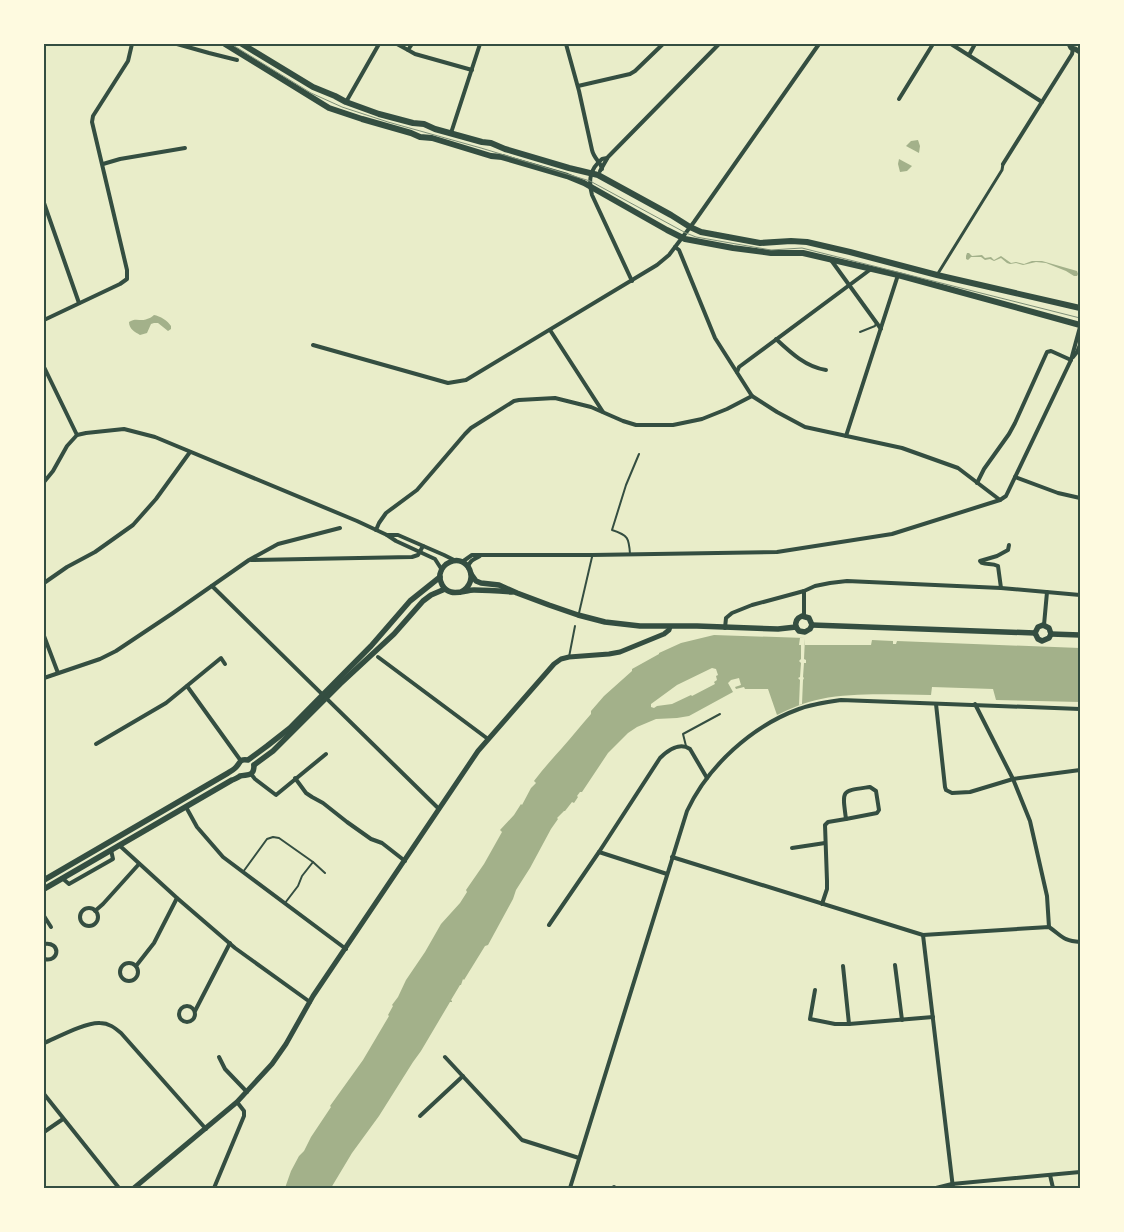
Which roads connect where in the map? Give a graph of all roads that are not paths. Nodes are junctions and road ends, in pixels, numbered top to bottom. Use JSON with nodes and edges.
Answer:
{"nodes":[{"id":1,"x":132,"y":44,"type":"edge"},
{"id":2,"x":177,"y":44,"type":"edge"},
{"id":3,"x":225,"y":44,"type":"edge"},
{"id":4,"x":242,"y":44,"type":"edge"},
{"id":5,"x":379,"y":44,"type":"edge"},
{"id":6,"x":397,"y":44,"type":"edge"},
{"id":7,"x":412,"y":44,"type":"edge"},
{"id":8,"x":480,"y":44,"type":"edge"},
{"id":9,"x":566,"y":44,"type":"edge"},
{"id":10,"x":663,"y":44,"type":"edge"},
{"id":11,"x":719,"y":44,"type":"edge"},
{"id":12,"x":819,"y":44,"type":"edge"},
{"id":13,"x":933,"y":44,"type":"edge"},
{"id":14,"x":951,"y":44,"type":"edge"},
{"id":15,"x":976,"y":44,"type":"edge"},
{"id":16,"x":1069,"y":44,"type":"edge"},
{"id":17,"x":1076,"y":47,"type":"edge"},
{"id":18,"x":408,"y":50,"type":"junction"},
{"id":19,"x":1080,"y":52,"type":"edge"},
{"id":20,"x":969,"y":55,"type":"junction"},
{"id":21,"x":237,"y":60,"type":"dead end"},
{"id":22,"x":472,"y":70,"type":"junction"},
{"id":23,"x":578,"y":86,"type":"junction"},
{"id":24,"x":899,"y":99,"type":"dead end"},
{"id":25,"x":346,"y":102,"type":"junction"},
{"id":26,"x":1042,"y":102,"type":"junction"},
{"id":27,"x":451,"y":133,"type":"junction"},
{"id":28,"x":185,"y":148,"type":"dead end"},
{"id":29,"x":607,"y":158,"type":"junction"},
{"id":30,"x":598,"y":161,"type":"junction"},
{"id":31,"x":103,"y":164,"type":"junction"},
{"id":32,"x":1003,"y":164,"type":"joint"},
{"id":33,"x":602,"y":172,"type":"junction"},
{"id":34,"x":591,"y":173,"type":"junction"},
{"id":35,"x":590,"y":186,"type":"junction"},
{"id":36,"x":44,"y":202,"type":"edge"},
{"id":37,"x":690,"y":227,"type":"junction"},
{"id":38,"x":682,"y":238,"type":"junction"},
{"id":39,"x":675,"y":247,"type":"junction"},
{"id":40,"x":830,"y":259,"type":"junction"},
{"id":41,"x":871,"y":269,"type":"junction"},
{"id":42,"x":898,"y":275,"type":"junction"},
{"id":43,"x":937,"y":275,"type":"junction"},
{"id":44,"x":632,"y":281,"type":"junction"},
{"id":45,"x":849,"y":285,"type":"junction"},
{"id":46,"x":79,"y":303,"type":"junction"},
{"id":47,"x":1080,"y":308,"type":"edge"},
{"id":48,"x":44,"y":320,"type":"edge"},
{"id":49,"x":876,"y":323,"type":"junction"},
{"id":50,"x":1080,"y":326,"type":"edge"},
{"id":51,"x":881,"y":329,"type":"junction"},
{"id":52,"x":550,"y":330,"type":"junction"},
{"id":53,"x":860,"y":332,"type":"dead end"},
{"id":54,"x":776,"y":339,"type":"junction"},
{"id":55,"x":313,"y":345,"type":"dead end"},
{"id":56,"x":1080,"y":345,"type":"edge"},
{"id":57,"x":1072,"y":358,"type":"junction"},
{"id":58,"x":44,"y":367,"type":"edge"},
{"id":59,"x":826,"y":370,"type":"dead end"},
{"id":60,"x":737,"y":372,"type":"junction"},
{"id":61,"x":752,"y":396,"type":"junction"},
{"id":62,"x":603,"y":412,"type":"junction"},
{"id":63,"x":77,"y":435,"type":"junction"},
{"id":64,"x":846,"y":436,"type":"junction"},
{"id":65,"x":190,"y":452,"type":"junction"},
{"id":66,"x":639,"y":454,"type":"dead end"},
{"id":67,"x":1015,"y":477,"type":"junction"},
{"id":68,"x":44,"y":482,"type":"edge"},
{"id":69,"x":977,"y":483,"type":"junction"},
{"id":70,"x":1080,"y":498,"type":"edge"},
{"id":71,"x":1000,"y":500,"type":"junction"},
{"id":72,"x":340,"y":528,"type":"dead end"},
{"id":73,"x":376,"y":530,"type":"junction"},
{"id":74,"x":387,"y":535,"type":"junction"},
{"id":75,"x":1009,"y":545,"type":"dead end"},
{"id":76,"x":423,"y":546,"type":"junction"},
{"id":77,"x":420,"y":552,"type":"junction"},
{"id":78,"x":630,"y":554,"type":"junction"},
{"id":79,"x":482,"y":555,"type":"junction"},
{"id":80,"x":592,"y":555,"type":"junction"},
{"id":81,"x":249,"y":560,"type":"junction"},
{"id":82,"x":458,"y":562,"type":"junction"},
{"id":83,"x":468,"y":568,"type":"junction"},
{"id":84,"x":442,"y":570,"type":"junction"},
{"id":85,"x":471,"y":574,"type":"junction"},
{"id":86,"x":440,"y":577,"type":"junction"},
{"id":87,"x":44,"y":583,"type":"edge"},
{"id":88,"x":212,"y":586,"type":"junction"},
{"id":89,"x":1001,"y":588,"type":"junction"},
{"id":90,"x":445,"y":589,"type":"junction"},
{"id":91,"x":804,"y":591,"type":"junction"},
{"id":92,"x":461,"y":592,"type":"junction"},
{"id":93,"x":1047,"y":592,"type":"junction"},
{"id":94,"x":517,"y":593,"type":"junction"},
{"id":95,"x":1080,"y":595,"type":"edge"},
{"id":96,"x":578,"y":615,"type":"junction"},
{"id":97,"x":804,"y":616,"type":"junction"},
{"id":98,"x":812,"y":625,"type":"junction"},
{"id":99,"x":1044,"y":625,"type":"junction"},
{"id":100,"x":575,"y":626,"type":"dead end"},
{"id":101,"x":670,"y":626,"type":"junction"},
{"id":102,"x":796,"y":627,"type":"junction"},
{"id":103,"x":725,"y":628,"type":"junction"},
{"id":104,"x":1035,"y":633,"type":"junction"},
{"id":105,"x":1051,"y":634,"type":"junction"},
{"id":106,"x":1080,"y":635,"type":"edge"},
{"id":107,"x":44,"y":636,"type":"edge"},
{"id":108,"x":378,"y":657,"type":"dead end"},
{"id":109,"x":569,"y":657,"type":"junction"},
{"id":110,"x":225,"y":664,"type":"dead end"},
{"id":111,"x":58,"y":673,"type":"junction"},
{"id":112,"x":44,"y":678,"type":"edge"},
{"id":113,"x":338,"y":682,"type":"junction"},
{"id":114,"x":187,"y":686,"type":"junction"},
{"id":115,"x":936,"y":704,"type":"junction"},
{"id":116,"x":975,"y":704,"type":"junction"},
{"id":117,"x":316,"y":705,"type":"junction"},
{"id":118,"x":1080,"y":709,"type":"edge"},
{"id":119,"x":720,"y":714,"type":"dead end"},
{"id":120,"x":488,"y":739,"type":"junction"},
{"id":121,"x":96,"y":744,"type":"dead end"},
{"id":122,"x":686,"y":746,"type":"junction"},
{"id":123,"x":326,"y":754,"type":"dead end"},
{"id":124,"x":241,"y":760,"type":"junction"},
{"id":125,"x":248,"y":760,"type":"junction"},
{"id":126,"x":254,"y":765,"type":"junction"},
{"id":127,"x":237,"y":766,"type":"junction"},
{"id":128,"x":1080,"y":770,"type":"edge"},
{"id":129,"x":251,"y":774,"type":"junction"},
{"id":130,"x":242,"y":776,"type":"junction"},
{"id":131,"x":294,"y":778,"type":"junction"},
{"id":132,"x":707,"y":778,"type":"junction"},
{"id":133,"x":1013,"y":779,"type":"junction"},
{"id":134,"x":186,"y":807,"type":"junction"},
{"id":135,"x":439,"y":809,"type":"junction"},
{"id":136,"x":846,"y":819,"type":"junction"},
{"id":137,"x":825,"y":843,"type":"junction"},
{"id":138,"x":120,"y":845,"type":"junction"},
{"id":139,"x":792,"y":848,"type":"dead end"},
{"id":140,"x":599,"y":852,"type":"junction"},
{"id":141,"x":672,"y":857,"type":"junction"},
{"id":142,"x":405,"y":861,"type":"junction"},
{"id":143,"x":313,"y":862,"type":"junction"},
{"id":144,"x":139,"y":864,"type":"junction"},
{"id":145,"x":243,"y":872,"type":"junction"},
{"id":146,"x":325,"y":873,"type":"dead end"},
{"id":147,"x":667,"y":874,"type":"junction"},
{"id":148,"x":44,"y":880,"type":"edge"},
{"id":149,"x":44,"y":889,"type":"edge"},
{"id":150,"x":177,"y":898,"type":"junction"},
{"id":151,"x":285,"y":904,"type":"junction"},
{"id":152,"x":822,"y":904,"type":"junction"},
{"id":153,"x":95,"y":911,"type":"junction"},
{"id":154,"x":44,"y":916,"type":"edge"},
{"id":155,"x":549,"y":925,"type":"dead end"},
{"id":156,"x":50,"y":927,"type":"dead end"},
{"id":157,"x":1049,"y":927,"type":"junction"},
{"id":158,"x":923,"y":935,"type":"junction"},
{"id":159,"x":1079,"y":942,"type":"edge"},
{"id":160,"x":230,"y":943,"type":"junction"},
{"id":161,"x":44,"y":944,"type":"edge"},
{"id":162,"x":346,"y":949,"type":"junction"},
{"id":163,"x":44,"y":959,"type":"edge"},
{"id":164,"x":895,"y":965,"type":"dead end"},
{"id":165,"x":136,"y":966,"type":"junction"},
{"id":166,"x":843,"y":966,"type":"dead end"},
{"id":167,"x":814,"y":990,"type":"dead end"},
{"id":168,"x":310,"y":1002,"type":"junction"},
{"id":169,"x":195,"y":1011,"type":"junction"},
{"id":170,"x":933,"y":1017,"type":"junction"},
{"id":171,"x":902,"y":1020,"type":"junction"},
{"id":172,"x":849,"y":1024,"type":"junction"},
{"id":173,"x":44,"y":1042,"type":"edge"},
{"id":174,"x":219,"y":1057,"type":"dead end"},
{"id":175,"x":445,"y":1057,"type":"dead end"},
{"id":176,"x":463,"y":1076,"type":"junction"},
{"id":177,"x":247,"y":1092,"type":"junction"},
{"id":178,"x":44,"y":1094,"type":"edge"},
{"id":179,"x":237,"y":1102,"type":"junction"},
{"id":180,"x":420,"y":1116,"type":"dead end"},
{"id":181,"x":64,"y":1119,"type":"junction"},
{"id":182,"x":206,"y":1128,"type":"junction"},
{"id":183,"x":44,"y":1132,"type":"edge"},
{"id":184,"x":579,"y":1158,"type":"junction"},
{"id":185,"x":1080,"y":1172,"type":"edge"},
{"id":186,"x":1050,"y":1175,"type":"junction"},
{"id":187,"x":952,"y":1186,"type":"edge"},
{"id":188,"x":118,"y":1188,"type":"edge"},
{"id":189,"x":134,"y":1188,"type":"edge"},
{"id":190,"x":214,"y":1188,"type":"edge"},
{"id":191,"x":570,"y":1188,"type":"edge"},
{"id":192,"x":936,"y":1188,"type":"edge"},
{"id":193,"x":1053,"y":1188,"type":"edge"}],
"edges":[{"from":1,"to":31,"type":"street"},
{"from":2,"to":21,"type":"street"},
{"from":3,"to":35,"type":"main road"},
{"from":4,"to":25,"type":"main road"},
{"from":5,"to":25,"type":"street"},
{"from":6,"to":18,"type":"street"},
{"from":7,"to":18,"type":"street"},
{"from":8,"to":22,"type":"street"},
{"from":9,"to":23,"type":"street"},
{"from":10,"to":23,"type":"street"},
{"from":11,"to":29,"type":"street"},
{"from":12,"to":37,"type":"street"},
{"from":13,"to":24,"type":"street"},
{"from":14,"to":20,"type":"street"},
{"from":15,"to":20,"type":"street"},
{"from":16,"to":17,"type":"street"},
{"from":17,"to":19,"type":"street"},
{"from":17,"to":26,"type":"street"},
{"from":18,"to":22,"type":"street"},
{"from":20,"to":26,"type":"street"},
{"from":22,"to":27,"type":"street"},
{"from":23,"to":30,"type":"street"},
{"from":25,"to":27,"type":"main road"},
{"from":26,"to":32,"type":"street"},
{"from":27,"to":34,"type":"main road"},
{"from":28,"to":31,"type":"street"},
{"from":29,"to":30,"type":"street"},
{"from":29,"to":33,"type":"street"},
{"from":30,"to":33,"type":"street"},
{"from":30,"to":34,"type":"street"},
{"from":31,"to":46,"type":"street"},
{"from":32,"to":43,"type":"street"},
{"from":33,"to":34,"type":"main road"},
{"from":33,"to":37,"type":"main road"},
{"from":34,"to":35,"type":"street"},
{"from":35,"to":38,"type":"main road"},
{"from":35,"to":44,"type":"street"},
{"from":36,"to":46,"type":"street"},
{"from":37,"to":38,"type":"street"},
{"from":37,"to":43,"type":"main road"},
{"from":38,"to":39,"type":"street"},
{"from":38,"to":40,"type":"main road"},
{"from":39,"to":44,"type":"street"},
{"from":39,"to":60,"type":"street"},
{"from":40,"to":41,"type":"main road"},
{"from":40,"to":45,"type":"street"},
{"from":41,"to":42,"type":"main road"},
{"from":41,"to":45,"type":"street"},
{"from":42,"to":50,"type":"main road"},
{"from":42,"to":51,"type":"street"},
{"from":43,"to":47,"type":"main road"},
{"from":44,"to":52,"type":"street"},
{"from":45,"to":49,"type":"street"},
{"from":45,"to":54,"type":"street"},
{"from":46,"to":48,"type":"street"},
{"from":49,"to":51,"type":"street"},
{"from":49,"to":53,"type":"lane"},
{"from":50,"to":57,"type":"street"},
{"from":51,"to":64,"type":"street"},
{"from":52,"to":55,"type":"street"},
{"from":52,"to":62,"type":"street"},
{"from":54,"to":59,"type":"street"},
{"from":54,"to":60,"type":"street"},
{"from":56,"to":57,"type":"street"},
{"from":57,"to":67,"type":"street"},
{"from":57,"to":69,"type":"street"},
{"from":58,"to":63,"type":"street"},
{"from":60,"to":61,"type":"street"},
{"from":61,"to":62,"type":"street"},
{"from":61,"to":64,"type":"street"},
{"from":62,"to":73,"type":"street"},
{"from":63,"to":65,"type":"street"},
{"from":63,"to":68,"type":"street"},
{"from":64,"to":69,"type":"street"},
{"from":65,"to":73,"type":"street"},
{"from":65,"to":87,"type":"street"},
{"from":66,"to":78,"type":"lane"},
{"from":67,"to":70,"type":"street"},
{"from":67,"to":71,"type":"street"},
{"from":69,"to":71,"type":"street"},
{"from":71,"to":78,"type":"street"},
{"from":72,"to":81,"type":"street"},
{"from":73,"to":74,"type":"street"},
{"from":74,"to":76,"type":"street"},
{"from":74,"to":77,"type":"street"},
{"from":75,"to":89,"type":"street"},
{"from":76,"to":77,"type":"street"},
{"from":76,"to":82,"type":"street"},
{"from":77,"to":81,"type":"street"},
{"from":77,"to":84,"type":"street"},
{"from":78,"to":80,"type":"street"},
{"from":79,"to":80,"type":"street"},
{"from":79,"to":82,"type":"street"},
{"from":79,"to":83,"type":"street"},
{"from":80,"to":96,"type":"lane"},
{"from":81,"to":88,"type":"street"},
{"from":82,"to":83,"type":"main road"},
{"from":82,"to":84,"type":"main road"},
{"from":83,"to":85,"type":"main road"},
{"from":84,"to":86,"type":"main road"},
{"from":85,"to":92,"type":"main road"},
{"from":85,"to":94,"type":"main road"},
{"from":86,"to":90,"type":"main road"},
{"from":86,"to":113,"type":"main road"},
{"from":88,"to":111,"type":"street"},
{"from":88,"to":135,"type":"street"},
{"from":89,"to":91,"type":"street"},
{"from":89,"to":93,"type":"street"},
{"from":90,"to":92,"type":"main road"},
{"from":90,"to":113,"type":"main road"},
{"from":91,"to":97,"type":"street"},
{"from":91,"to":103,"type":"street"},
{"from":92,"to":94,"type":"main road"},
{"from":93,"to":95,"type":"street"},
{"from":93,"to":99,"type":"street"},
{"from":94,"to":96,"type":"main road"},
{"from":96,"to":101,"type":"main road"},
{"from":97,"to":98,"type":"main road"},
{"from":97,"to":102,"type":"main road"},
{"from":98,"to":102,"type":"main road"},
{"from":98,"to":104,"type":"main road"},
{"from":99,"to":104,"type":"main road"},
{"from":99,"to":105,"type":"main road"},
{"from":100,"to":109,"type":"lane"},
{"from":101,"to":103,"type":"main road"},
{"from":101,"to":109,"type":"street"},
{"from":102,"to":103,"type":"main road"},
{"from":104,"to":105,"type":"main road"},
{"from":105,"to":106,"type":"main road"},
{"from":107,"to":111,"type":"street"},
{"from":108,"to":120,"type":"street"},
{"from":109,"to":120,"type":"street"},
{"from":110,"to":114,"type":"street"},
{"from":111,"to":112,"type":"street"},
{"from":113,"to":117,"type":"main road"},
{"from":114,"to":121,"type":"street"},
{"from":114,"to":124,"type":"street"},
{"from":115,"to":116,"type":"street"},
{"from":115,"to":132,"type":"street"},
{"from":115,"to":133,"type":"street"},
{"from":116,"to":118,"type":"street"},
{"from":116,"to":133,"type":"street"},
{"from":117,"to":125,"type":"main road"},
{"from":117,"to":126,"type":"main road"},
{"from":119,"to":122,"type":"lane"},
{"from":120,"to":135,"type":"street"},
{"from":122,"to":132,"type":"street"},
{"from":122,"to":140,"type":"street"},
{"from":123,"to":131,"type":"street"},
{"from":124,"to":125,"type":"main road"},
{"from":124,"to":127,"type":"main road"},
{"from":125,"to":126,"type":"main road"},
{"from":126,"to":129,"type":"main road"},
{"from":127,"to":130,"type":"main road"},
{"from":127,"to":148,"type":"main road"},
{"from":128,"to":133,"type":"street"},
{"from":129,"to":130,"type":"main road"},
{"from":129,"to":131,"type":"street"},
{"from":130,"to":134,"type":"main road"},
{"from":131,"to":142,"type":"street"},
{"from":132,"to":141,"type":"street"},
{"from":133,"to":157,"type":"street"},
{"from":134,"to":138,"type":"main road"},
{"from":134,"to":145,"type":"street"},
{"from":135,"to":142,"type":"street"},
{"from":136,"to":136,"type":"street"},
{"from":136,"to":137,"type":"street"},
{"from":137,"to":139,"type":"street"},
{"from":137,"to":152,"type":"street"},
{"from":138,"to":144,"type":"street"},
{"from":138,"to":149,"type":"main road"},
{"from":140,"to":147,"type":"street"},
{"from":140,"to":155,"type":"street"},
{"from":141,"to":147,"type":"street"},
{"from":141,"to":152,"type":"street"},
{"from":142,"to":162,"type":"street"},
{"from":143,"to":145,"type":"lane"},
{"from":143,"to":146,"type":"lane"},
{"from":143,"to":151,"type":"lane"},
{"from":144,"to":150,"type":"street"},
{"from":144,"to":153,"type":"street"},
{"from":145,"to":151,"type":"street"},
{"from":147,"to":184,"type":"street"},
{"from":150,"to":160,"type":"street"},
{"from":150,"to":165,"type":"street"},
{"from":151,"to":162,"type":"street"},
{"from":152,"to":158,"type":"street"},
{"from":153,"to":153,"type":"street"},
{"from":154,"to":156,"type":"street"},
{"from":157,"to":158,"type":"street"},
{"from":157,"to":159,"type":"street"},
{"from":158,"to":170,"type":"street"},
{"from":160,"to":168,"type":"street"},
{"from":160,"to":169,"type":"street"},
{"from":161,"to":163,"type":"street"},
{"from":162,"to":168,"type":"street"},
{"from":164,"to":171,"type":"street"},
{"from":165,"to":165,"type":"street"},
{"from":166,"to":172,"type":"street"},
{"from":167,"to":172,"type":"street"},
{"from":168,"to":177,"type":"street"},
{"from":169,"to":169,"type":"street"},
{"from":170,"to":171,"type":"street"},
{"from":170,"to":187,"type":"street"},
{"from":171,"to":172,"type":"street"},
{"from":173,"to":182,"type":"street"},
{"from":174,"to":177,"type":"street"},
{"from":175,"to":176,"type":"street"},
{"from":176,"to":180,"type":"street"},
{"from":176,"to":184,"type":"street"},
{"from":177,"to":179,"type":"street"},
{"from":178,"to":181,"type":"street"},
{"from":179,"to":182,"type":"street"},
{"from":179,"to":190,"type":"street"},
{"from":181,"to":183,"type":"street"},
{"from":181,"to":188,"type":"street"},
{"from":182,"to":189,"type":"street"},
{"from":184,"to":191,"type":"street"},
{"from":185,"to":186,"type":"street"},
{"from":186,"to":187,"type":"street"},
{"from":186,"to":193,"type":"street"},
{"from":187,"to":192,"type":"street"}]}
